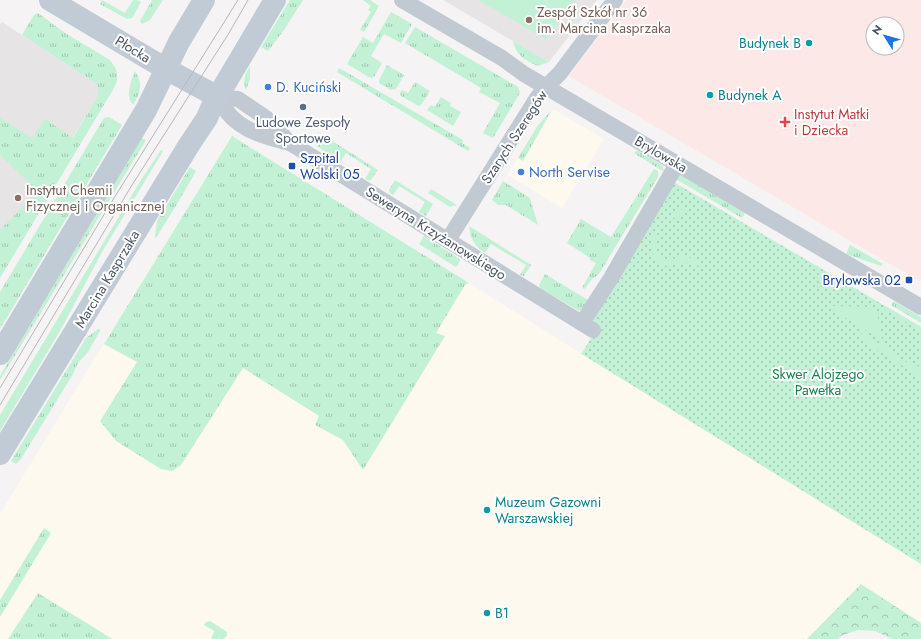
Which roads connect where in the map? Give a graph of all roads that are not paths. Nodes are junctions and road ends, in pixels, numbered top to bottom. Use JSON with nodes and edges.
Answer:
{"nodes":[{"id":1,"x":50,"y":0,"type":"edge"},
{"id":2,"x":204,"y":0,"type":"edge"},
{"id":3,"x":275,"y":0,"type":"edge"},
{"id":4,"x":402,"y":0,"type":"edge"},
{"id":5,"x":615,"y":0,"type":"edge"},
{"id":6,"x":166,"y":69,"type":"junction"},
{"id":7,"x":546,"y":87,"type":"junction"},
{"id":8,"x":218,"y":97,"type":"junction"},
{"id":9,"x":677,"y":164,"type":"junction"},
{"id":10,"x":448,"y":240,"type":"junction"},
{"id":11,"x":921,"y":307,"type":"edge"},
{"id":12,"x":0,"y":354,"type":"edge"},
{"id":13,"x":0,"y":454,"type":"edge"}],
"edges":[{"from":1,"to":6,"type":"main road","name":"Płocka"},
{"from":2,"to":6,"type":"main road"},
{"from":3,"to":8,"type":"main road","name":"Marcina Kasprzaka"},
{"from":4,"to":7,"type":"street","name":"Brylowska"},
{"from":5,"to":7,"type":"street","name":"Szarych Szeregów"},
{"from":6,"to":8,"type":"main road","name":"Płocka"},
{"from":6,"to":12,"type":"main road"},
{"from":7,"to":9,"type":"street","name":"Brylowska"},
{"from":7,"to":10,"type":"street","name":"Szarych Szeregów"},
{"from":8,"to":10,"type":"street","name":"Seweryna Krzyżanowskiego"},
{"from":8,"to":13,"type":"main road","name":"Marcina Kasprzaka"},
{"from":9,"to":10,"type":"street","name":"Seweryna Krzyżanowskiego"},
{"from":9,"to":11,"type":"street","name":"Brylowska"}]}
